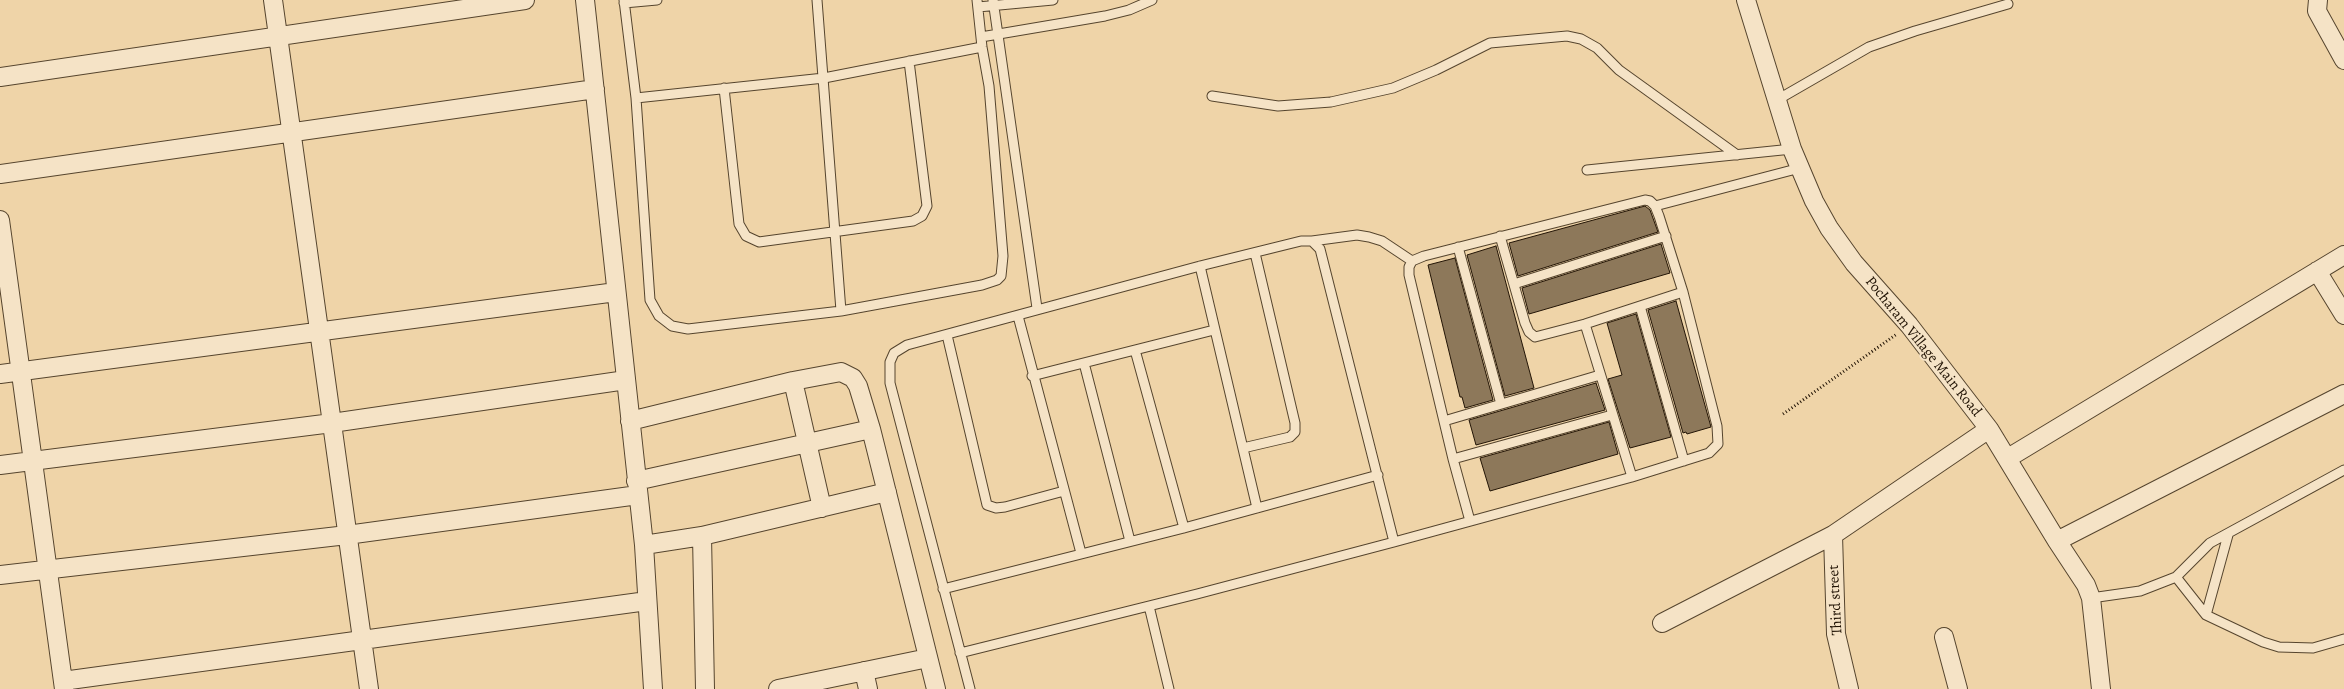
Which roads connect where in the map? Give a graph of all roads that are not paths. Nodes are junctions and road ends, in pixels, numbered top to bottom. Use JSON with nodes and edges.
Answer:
{"nodes":[{"id":1,"x":273,"y":0,"type":"edge"},
{"id":2,"x":525,"y":0,"type":"edge"},
{"id":3,"x":585,"y":0,"type":"edge"},
{"id":4,"x":657,"y":0,"type":"edge"},
{"id":5,"x":817,"y":0,"type":"edge"},
{"id":6,"x":1053,"y":0,"type":"edge"},
{"id":7,"x":1152,"y":0,"type":"edge"},
{"id":8,"x":1746,"y":0,"type":"edge"},
{"id":9,"x":2318,"y":0,"type":"edge"},
{"id":10,"x":624,"y":2,"type":"edge"},
{"id":11,"x":993,"y":2,"type":"edge"},
{"id":12,"x":977,"y":3,"type":"edge"},
{"id":13,"x":2008,"y":4,"type":"dead end"},
{"id":14,"x":998,"y":34,"type":"junction"},
{"id":15,"x":278,"y":36,"type":"junction"},
{"id":16,"x":981,"y":36,"type":"junction"},
{"id":17,"x":982,"y":48,"type":"junction"},
{"id":18,"x":2344,"y":60,"type":"edge"},
{"id":19,"x":909,"y":61,"type":"junction"},
{"id":20,"x":0,"y":77,"type":"edge"},
{"id":21,"x":824,"y":78,"type":"junction"},
{"id":22,"x":724,"y":88,"type":"junction"},
{"id":23,"x":595,"y":89,"type":"junction"},
{"id":24,"x":1212,"y":96,"type":"dead end"},
{"id":25,"x":636,"y":98,"type":"junction"},
{"id":26,"x":1777,"y":100,"type":"junction"},
{"id":27,"x":292,"y":132,"type":"junction"},
{"id":28,"x":1792,"y":149,"type":"junction"},
{"id":29,"x":1737,"y":155,"type":"junction"},
{"id":30,"x":1800,"y":168,"type":"junction"},
{"id":31,"x":1587,"y":170,"type":"dead end"},
{"id":32,"x":0,"y":174,"type":"edge"},
{"id":33,"x":1655,"y":206,"type":"junction"},
{"id":34,"x":0,"y":220,"type":"edge"},
{"id":35,"x":836,"y":232,"type":"junction"},
{"id":36,"x":1500,"y":236,"type":"junction"},
{"id":37,"x":1666,"y":236,"type":"junction"},
{"id":38,"x":1312,"y":241,"type":"junction"},
{"id":39,"x":1458,"y":247,"type":"junction"},
{"id":40,"x":1255,"y":253,"type":"junction"},
{"id":41,"x":2344,"y":255,"type":"edge"},
{"id":42,"x":1412,"y":261,"type":"junction"},
{"id":43,"x":1200,"y":266,"type":"junction"},
{"id":44,"x":2318,"y":271,"type":"junction"},
{"id":45,"x":1514,"y":284,"type":"junction"},
{"id":46,"x":616,"y":292,"type":"junction"},
{"id":47,"x":1683,"y":292,"type":"junction"},
{"id":48,"x":1640,"y":306,"type":"junction"},
{"id":49,"x":1037,"y":308,"type":"junction"},
{"id":50,"x":841,"y":311,"type":"junction"},
{"id":51,"x":2344,"y":315,"type":"edge"},
{"id":52,"x":1018,"y":316,"type":"junction"},
{"id":53,"x":1585,"y":324,"type":"junction"},
{"id":54,"x":1214,"y":330,"type":"junction"},
{"id":55,"x":319,"y":332,"type":"junction"},
{"id":56,"x":947,"y":335,"type":"junction"},
{"id":57,"x":1135,"y":350,"type":"junction"},
{"id":58,"x":1084,"y":363,"type":"junction"},
{"id":59,"x":20,"y":371,"type":"junction"},
{"id":60,"x":0,"y":374,"type":"edge"},
{"id":61,"x":1600,"y":375,"type":"junction"},
{"id":62,"x":1032,"y":376,"type":"junction"},
{"id":63,"x":626,"y":380,"type":"junction"},
{"id":64,"x":793,"y":381,"type":"junction"},
{"id":65,"x":2344,"y":394,"type":"edge"},
{"id":66,"x":1501,"y":404,"type":"junction"},
{"id":67,"x":1612,"y":415,"type":"junction"},
{"id":68,"x":630,"y":421,"type":"junction"},
{"id":69,"x":1444,"y":421,"type":"junction"},
{"id":70,"x":332,"y":423,"type":"junction"},
{"id":71,"x":871,"y":429,"type":"junction"},
{"id":72,"x":1989,"y":429,"type":"junction"},
{"id":73,"x":807,"y":444,"type":"junction"},
{"id":74,"x":1243,"y":448,"type":"junction"},
{"id":75,"x":2008,"y":458,"type":"junction"},
{"id":76,"x":33,"y":460,"type":"junction"},
{"id":77,"x":1453,"y":460,"type":"junction"},
{"id":78,"x":1684,"y":461,"type":"junction"},
{"id":79,"x":0,"y":465,"type":"edge"},
{"id":80,"x":2344,"y":470,"type":"edge"},
{"id":81,"x":1378,"y":475,"type":"junction"},
{"id":82,"x":1632,"y":476,"type":"junction"},
{"id":83,"x":637,"y":488,"type":"junction"},
{"id":84,"x":1064,"y":491,"type":"junction"},
{"id":85,"x":887,"y":492,"type":"junction"},
{"id":86,"x":822,"y":508,"type":"junction"},
{"id":87,"x":1257,"y":508,"type":"junction"},
{"id":88,"x":1470,"y":521,"type":"junction"},
{"id":89,"x":1184,"y":528,"type":"junction"},
{"id":90,"x":348,"y":535,"type":"junction"},
{"id":91,"x":1833,"y":535,"type":"junction"},
{"id":92,"x":2228,"y":535,"type":"junction"},
{"id":93,"x":702,"y":536,"type":"junction"},
{"id":94,"x":1130,"y":541,"type":"junction"},
{"id":95,"x":2057,"y":541,"type":"junction"},
{"id":96,"x":1394,"y":542,"type":"junction"},
{"id":97,"x":644,"y":546,"type":"junction"},
{"id":98,"x":1081,"y":553,"type":"junction"},
{"id":99,"x":47,"y":569,"type":"junction"},
{"id":100,"x":0,"y":575,"type":"edge"},
{"id":101,"x":2176,"y":577,"type":"junction"},
{"id":102,"x":943,"y":589,"type":"junction"},
{"id":103,"x":2091,"y":598,"type":"junction"},
{"id":104,"x":647,"y":601,"type":"junction"},
{"id":105,"x":1149,"y":606,"type":"junction"},
{"id":106,"x":2206,"y":615,"type":"junction"},
{"id":107,"x":1662,"y":623,"type":"dead end"},
{"id":108,"x":1944,"y":637,"type":"dead end"},
{"id":109,"x":2344,"y":639,"type":"edge"},
{"id":110,"x":362,"y":640,"type":"junction"},
{"id":111,"x":960,"y":653,"type":"junction"},
{"id":112,"x":928,"y":658,"type":"junction"},
{"id":113,"x":864,"y":672,"type":"junction"},
{"id":114,"x":63,"y":685,"type":"edge"},
{"id":115,"x":808,"y":686,"type":"edge"},
{"id":116,"x":369,"y":689,"type":"edge"},
{"id":117,"x":653,"y":689,"type":"edge"},
{"id":118,"x":705,"y":689,"type":"edge"},
{"id":119,"x":778,"y":689,"type":"edge"},
{"id":120,"x":868,"y":689,"type":"edge"},
{"id":121,"x":936,"y":689,"type":"edge"},
{"id":122,"x":970,"y":689,"type":"edge"},
{"id":123,"x":1169,"y":689,"type":"edge"},
{"id":124,"x":1849,"y":689,"type":"edge"},
{"id":125,"x":1958,"y":689,"type":"edge"},
{"id":126,"x":2101,"y":689,"type":"edge"}],
"edges":[{"from":1,"to":15,"type":"street"},
{"from":2,"to":15,"type":"street"},
{"from":3,"to":23,"type":"street"},
{"from":4,"to":10,"type":"lane"},
{"from":5,"to":21,"type":"lane"},
{"from":6,"to":11,"type":"lane"},
{"from":7,"to":14,"type":"lane"},
{"from":8,"to":26,"type":"street","name":"Pocharam Village Main Road"},
{"from":9,"to":18,"type":"street"},
{"from":10,"to":25,"type":"lane"},
{"from":11,"to":12,"type":"lane"},
{"from":11,"to":14,"type":"lane"},
{"from":12,"to":16,"type":"lane"},
{"from":13,"to":26,"type":"lane"},
{"from":14,"to":16,"type":"lane"},
{"from":14,"to":49,"type":"lane"},
{"from":15,"to":20,"type":"street"},
{"from":15,"to":27,"type":"street"},
{"from":16,"to":17,"type":"lane"},
{"from":17,"to":19,"type":"lane"},
{"from":17,"to":50,"type":"lane"},
{"from":19,"to":21,"type":"lane"},
{"from":19,"to":35,"type":"lane"},
{"from":21,"to":22,"type":"lane"},
{"from":21,"to":35,"type":"lane"},
{"from":22,"to":25,"type":"lane"},
{"from":22,"to":35,"type":"lane"},
{"from":23,"to":27,"type":"street"},
{"from":23,"to":46,"type":"street"},
{"from":24,"to":29,"type":"lane"},
{"from":25,"to":50,"type":"lane"},
{"from":26,"to":28,"type":"street","name":"Pocharam Village Main Road"},
{"from":27,"to":32,"type":"street"},
{"from":27,"to":55,"type":"street"},
{"from":28,"to":29,"type":"lane"},
{"from":28,"to":30,"type":"street","name":"Pocharam Village Main Road"},
{"from":29,"to":31,"type":"lane"},
{"from":30,"to":33,"type":"lane"},
{"from":30,"to":72,"type":"street","name":"Pocharam Village Main Road"},
{"from":33,"to":36,"type":"lane"},
{"from":33,"to":37,"type":"lane"},
{"from":34,"to":59,"type":"street"},
{"from":35,"to":50,"type":"lane"},
{"from":36,"to":39,"type":"lane"},
{"from":36,"to":45,"type":"lane"},
{"from":37,"to":45,"type":"lane"},
{"from":37,"to":47,"type":"lane"},
{"from":38,"to":40,"type":"lane"},
{"from":38,"to":42,"type":"lane"},
{"from":38,"to":81,"type":"lane"},
{"from":39,"to":42,"type":"lane"},
{"from":39,"to":66,"type":"lane"},
{"from":40,"to":43,"type":"lane"},
{"from":40,"to":74,"type":"lane"},
{"from":41,"to":44,"type":"street"},
{"from":42,"to":69,"type":"lane"},
{"from":43,"to":49,"type":"lane"},
{"from":43,"to":54,"type":"lane"},
{"from":44,"to":51,"type":"street"},
{"from":44,"to":75,"type":"street"},
{"from":45,"to":53,"type":"lane"},
{"from":46,"to":55,"type":"street"},
{"from":46,"to":63,"type":"street"},
{"from":47,"to":48,"type":"lane"},
{"from":47,"to":78,"type":"lane"},
{"from":48,"to":53,"type":"lane"},
{"from":48,"to":78,"type":"lane"},
{"from":49,"to":52,"type":"lane"},
{"from":52,"to":56,"type":"lane"},
{"from":52,"to":62,"type":"lane"},
{"from":53,"to":61,"type":"lane"},
{"from":54,"to":57,"type":"lane"},
{"from":54,"to":74,"type":"lane"},
{"from":55,"to":59,"type":"street"},
{"from":55,"to":70,"type":"street"},
{"from":56,"to":84,"type":"lane"},
{"from":56,"to":102,"type":"lane"},
{"from":57,"to":58,"type":"lane"},
{"from":57,"to":89,"type":"lane"},
{"from":58,"to":62,"type":"lane"},
{"from":58,"to":94,"type":"lane"},
{"from":59,"to":60,"type":"street"},
{"from":59,"to":76,"type":"street"},
{"from":61,"to":66,"type":"lane"},
{"from":61,"to":67,"type":"lane"},
{"from":62,"to":84,"type":"lane"},
{"from":63,"to":68,"type":"street"},
{"from":63,"to":70,"type":"street"},
{"from":64,"to":68,"type":"street"},
{"from":64,"to":71,"type":"street"},
{"from":64,"to":73,"type":"street"},
{"from":65,"to":95,"type":"street"},
{"from":66,"to":69,"type":"lane"},
{"from":67,"to":77,"type":"lane"},
{"from":67,"to":82,"type":"lane"},
{"from":68,"to":83,"type":"street"},
{"from":69,"to":77,"type":"lane"},
{"from":70,"to":76,"type":"street"},
{"from":70,"to":90,"type":"street"},
{"from":71,"to":73,"type":"street"},
{"from":71,"to":85,"type":"street"},
{"from":72,"to":75,"type":"street","name":"Pocharam Village Main Road"},
{"from":72,"to":91,"type":"street"},
{"from":73,"to":83,"type":"street"},
{"from":73,"to":86,"type":"street"},
{"from":74,"to":87,"type":"lane"},
{"from":75,"to":95,"type":"street","name":"Pocharam Village Main Road"},
{"from":76,"to":79,"type":"street"},
{"from":76,"to":99,"type":"street"},
{"from":77,"to":88,"type":"lane"},
{"from":78,"to":82,"type":"lane"},
{"from":80,"to":92,"type":"lane"},
{"from":81,"to":87,"type":"lane"},
{"from":81,"to":96,"type":"lane"},
{"from":82,"to":88,"type":"lane"},
{"from":83,"to":90,"type":"street"},
{"from":83,"to":97,"type":"street"},
{"from":84,"to":98,"type":"lane"},
{"from":85,"to":86,"type":"street"},
{"from":85,"to":112,"type":"street"},
{"from":86,"to":93,"type":"street"},
{"from":87,"to":89,"type":"lane"},
{"from":88,"to":96,"type":"lane"},
{"from":89,"to":94,"type":"lane"},
{"from":90,"to":99,"type":"street"},
{"from":90,"to":110,"type":"street"},
{"from":91,"to":107,"type":"street"},
{"from":91,"to":124,"type":"street","name":"Third street"},
{"from":92,"to":101,"type":"lane"},
{"from":92,"to":106,"type":"lane"},
{"from":93,"to":97,"type":"street"},
{"from":93,"to":118,"type":"street"},
{"from":94,"to":98,"type":"lane"},
{"from":95,"to":103,"type":"street","name":"Pocharam Village Main Road"},
{"from":96,"to":105,"type":"lane"},
{"from":97,"to":104,"type":"street"},
{"from":98,"to":102,"type":"lane"},
{"from":99,"to":100,"type":"street"},
{"from":99,"to":114,"type":"street"},
{"from":101,"to":103,"type":"lane"},
{"from":101,"to":106,"type":"lane"},
{"from":102,"to":111,"type":"lane"},
{"from":103,"to":126,"type":"street","name":"Pocharam Village Main Road"},
{"from":104,"to":110,"type":"street"},
{"from":104,"to":117,"type":"street"},
{"from":105,"to":111,"type":"lane"},
{"from":105,"to":123,"type":"lane"},
{"from":106,"to":109,"type":"lane"},
{"from":108,"to":125,"type":"street"},
{"from":110,"to":114,"type":"street"},
{"from":110,"to":116,"type":"street"},
{"from":111,"to":122,"type":"lane"},
{"from":112,"to":113,"type":"street"},
{"from":112,"to":121,"type":"street"},
{"from":113,"to":115,"type":"street"},
{"from":113,"to":120,"type":"street"},
{"from":115,"to":119,"type":"street"}]}
